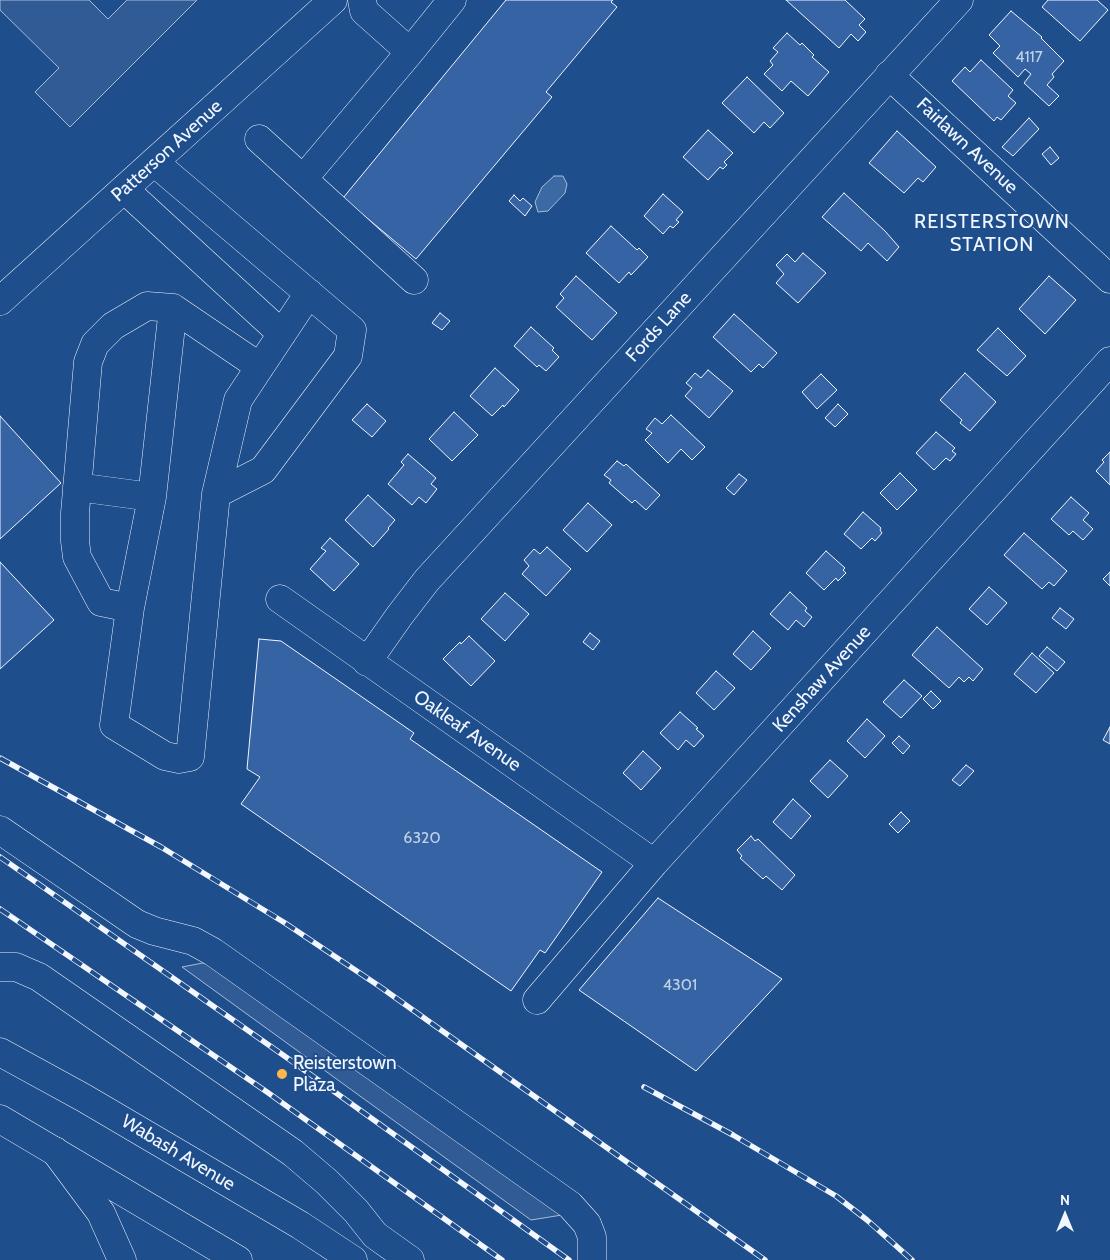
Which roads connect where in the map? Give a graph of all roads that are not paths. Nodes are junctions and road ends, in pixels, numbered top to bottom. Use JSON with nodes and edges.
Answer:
{"nodes":[{"id":1,"x":333,"y":0,"type":"edge"},
{"id":2,"x":362,"y":0,"type":"edge"},
{"id":3,"x":452,"y":0,"type":"edge"},
{"id":4,"x":959,"y":0,"type":"edge"},
{"id":5,"x":410,"y":52,"type":"junction"},
{"id":6,"x":889,"y":75,"type":"junction"},
{"id":7,"x":258,"y":139,"type":"dead end"},
{"id":8,"x":154,"y":162,"type":"junction"},
{"id":9,"x":303,"y":179,"type":"junction"},
{"id":10,"x":124,"y":189,"type":"junction"},
{"id":11,"x":1110,"y":279,"type":"edge"},
{"id":12,"x":414,"y":280,"type":"dead end"},
{"id":13,"x":309,"y":293,"type":"junction"},
{"id":14,"x":0,"y":302,"type":"edge"},
{"id":15,"x":173,"y":308,"type":"junction"},
{"id":16,"x":282,"y":334,"type":"junction"},
{"id":17,"x":1110,"y":361,"type":"edge"},
{"id":18,"x":260,"y":367,"type":"junction"},
{"id":19,"x":77,"y":487,"type":"junction"},
{"id":20,"x":216,"y":494,"type":"junction"},
{"id":21,"x":152,"y":497,"type":"junction"},
{"id":22,"x":280,"y":599,"type":"dead end"},
{"id":23,"x":130,"y":608,"type":"junction"},
{"id":24,"x":368,"y":662,"type":"junction"},
{"id":25,"x":0,"y":830,"type":"edge"},
{"id":26,"x":654,"y":863,"type":"junction"},
{"id":27,"x":0,"y":967,"type":"edge"},
{"id":28,"x":537,"y":1000,"type":"dead end"},
{"id":29,"x":0,"y":1052,"type":"edge"},
{"id":30,"x":0,"y":1119,"type":"edge"},
{"id":31,"x":54,"y":1150,"type":"junction"},
{"id":32,"x":122,"y":1260,"type":"edge"},
{"id":33,"x":238,"y":1260,"type":"edge"},
{"id":34,"x":353,"y":1260,"type":"edge"},
{"id":35,"x":410,"y":1260,"type":"edge"},
{"id":36,"x":592,"y":1260,"type":"edge"}],
"edges":[{"from":1,"to":8,"type":"street","name":"Patterson Avenue"},
{"from":2,"to":5,"type":"street"},
{"from":3,"to":5,"type":"street"},
{"from":4,"to":6,"type":"street","name":"Fords Lane"},
{"from":5,"to":9,"type":"street"},
{"from":6,"to":11,"type":"street","name":"Fairlawn Avenue"},
{"from":6,"to":24,"type":"street","name":"Fords Lane"},
{"from":7,"to":9,"type":"street"},
{"from":8,"to":10,"type":"street","name":"Patterson Avenue"},
{"from":8,"to":13,"type":"street"},
{"from":9,"to":12,"type":"street"},
{"from":10,"to":14,"type":"street","name":"Patterson Avenue"},
{"from":10,"to":16,"type":"street"},
{"from":13,"to":16,"type":"street"},
{"from":13,"to":20,"type":"street"},
{"from":15,"to":18,"type":"street"},
{"from":15,"to":19,"type":"street"},
{"from":15,"to":21,"type":"street"},
{"from":16,"to":18,"type":"street"},
{"from":17,"to":26,"type":"street","name":"Kenshaw Avenue"},
{"from":18,"to":20,"type":"street"},
{"from":19,"to":21,"type":"street"},
{"from":19,"to":23,"type":"street"},
{"from":20,"to":23,"type":"street"},
{"from":21,"to":23,"type":"street"},
{"from":22,"to":24,"type":"street","name":"Oakleaf Avenue"},
{"from":24,"to":26,"type":"street","name":"Oakleaf Avenue"},
{"from":25,"to":36,"type":"street"},
{"from":26,"to":28,"type":"street","name":"Kenshaw Avenue"},
{"from":27,"to":35,"type":"street"},
{"from":29,"to":34,"type":"street","name":"Wabash Avenue"},
{"from":30,"to":31,"type":"street"},
{"from":31,"to":32,"type":"street"},
{"from":31,"to":33,"type":"street"}]}
